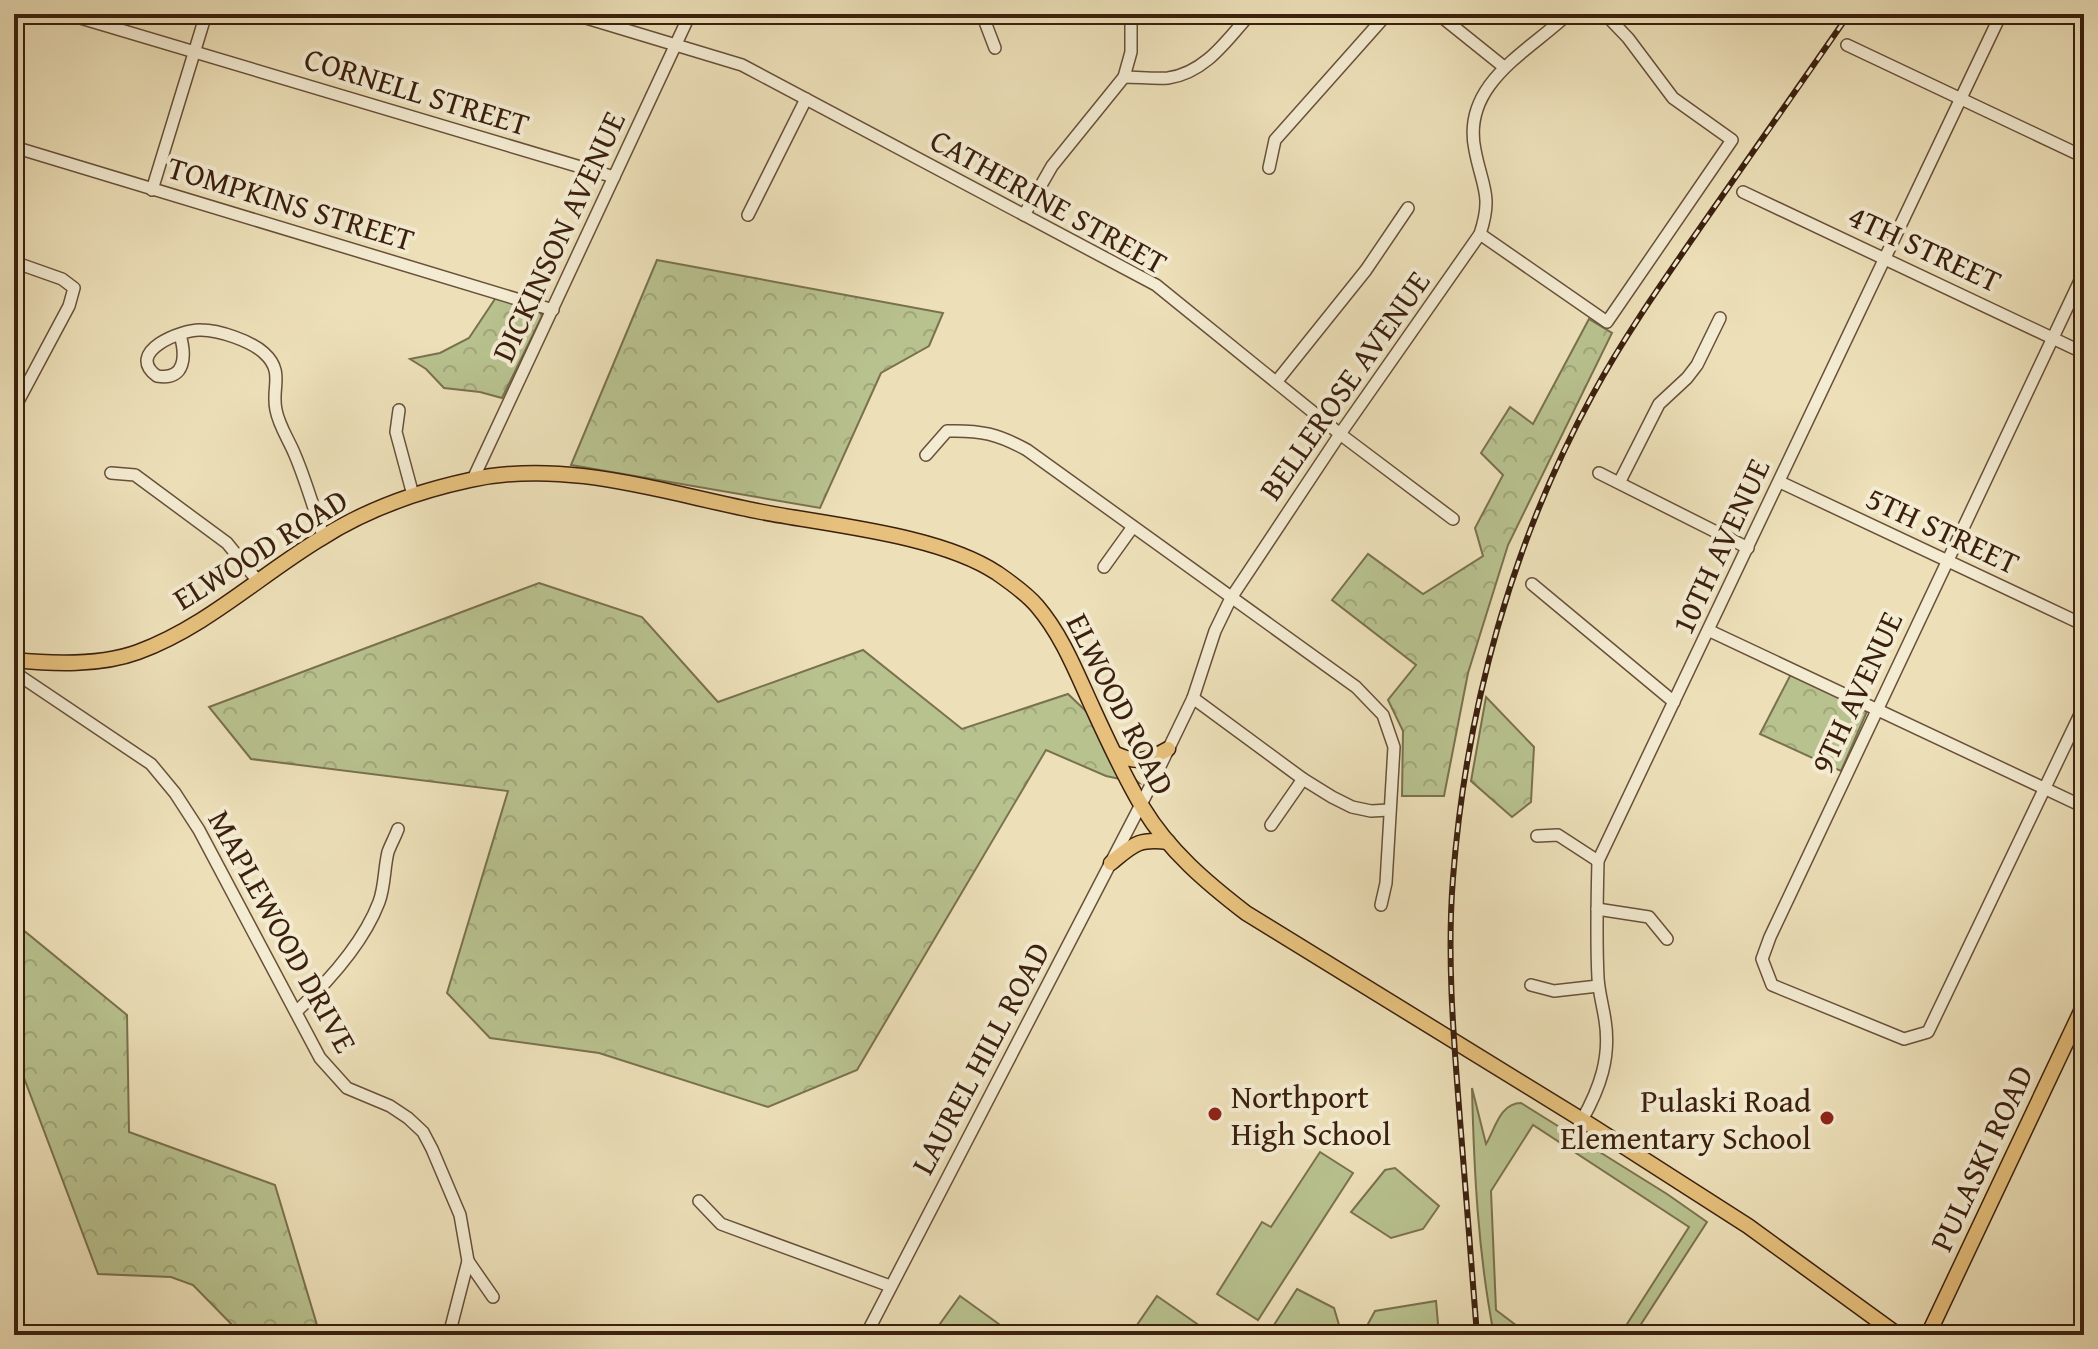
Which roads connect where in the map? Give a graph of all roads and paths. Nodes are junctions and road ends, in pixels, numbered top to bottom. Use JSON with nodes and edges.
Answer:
{"nodes":[{"id":1,"x":67,"y":14,"type":"edge"},
{"id":2,"x":206,"y":14,"type":"edge"},
{"id":3,"x":573,"y":14,"type":"edge"},
{"id":4,"x":690,"y":14,"type":"edge"},
{"id":5,"x":982,"y":14,"type":"edge"},
{"id":6,"x":1131,"y":14,"type":"edge"},
{"id":7,"x":1250,"y":14,"type":"edge"},
{"id":8,"x":1387,"y":14,"type":"edge"},
{"id":9,"x":1438,"y":14,"type":"edge"},
{"id":10,"x":1568,"y":14,"type":"edge"},
{"id":11,"x":1605,"y":14,"type":"edge"},
{"id":12,"x":2001,"y":14,"type":"edge"},
{"id":13,"x":676,"y":45,"type":"junction"},
{"id":14,"x":1847,"y":45,"type":"dead end"},
{"id":15,"x":995,"y":48,"type":"dead end"},
{"id":16,"x":195,"y":52,"type":"junction"},
{"id":17,"x":1504,"y":67,"type":"junction"},
{"id":18,"x":1124,"y":77,"type":"junction"},
{"id":19,"x":806,"y":99,"type":"junction"},
{"id":20,"x":1961,"y":99,"type":"junction"},
{"id":21,"x":14,"y":147,"type":"edge"},
{"id":22,"x":2084,"y":157,"type":"edge"},
{"id":23,"x":1269,"y":168,"type":"dead end"},
{"id":24,"x":614,"y":177,"type":"junction"},
{"id":25,"x":152,"y":190,"type":"junction"},
{"id":26,"x":1743,"y":192,"type":"dead end"},
{"id":27,"x":1408,"y":208,"type":"dead end"},
{"id":28,"x":748,"y":215,"type":"dead end"},
{"id":29,"x":1024,"y":215,"type":"junction"},
{"id":30,"x":1480,"y":234,"type":"junction"},
{"id":31,"x":1885,"y":259,"type":"junction"},
{"id":32,"x":14,"y":262,"type":"edge"},
{"id":33,"x":2084,"y":272,"type":"edge"},
{"id":34,"x":553,"y":310,"type":"junction"},
{"id":35,"x":1720,"y":318,"type":"dead end"},
{"id":36,"x":180,"y":335,"type":"dead end"},
{"id":37,"x":2052,"y":338,"type":"junction"},
{"id":38,"x":2084,"y":353,"type":"edge"},
{"id":39,"x":1277,"y":381,"type":"junction"},
{"id":40,"x":14,"y":409,"type":"edge"},
{"id":41,"x":399,"y":410,"type":"dead end"},
{"id":42,"x":1340,"y":434,"type":"junction"},
{"id":43,"x":926,"y":455,"type":"dead end"},
{"id":44,"x":111,"y":473,"type":"dead end"},
{"id":45,"x":1599,"y":473,"type":"dead end"},
{"id":46,"x":473,"y":479,"type":"junction"},
{"id":47,"x":1620,"y":481,"type":"junction"},
{"id":48,"x":1780,"y":482,"type":"junction"},
{"id":49,"x":413,"y":495,"type":"junction"},
{"id":50,"x":1453,"y":519,"type":"dead end"},
{"id":51,"x":1132,"y":528,"type":"junction"},
{"id":52,"x":323,"y":536,"type":"junction"},
{"id":53,"x":1748,"y":548,"type":"junction"},
{"id":54,"x":1946,"y":560,"type":"junction"},
{"id":55,"x":1104,"y":567,"type":"dead end"},
{"id":56,"x":257,"y":580,"type":"junction"},
{"id":57,"x":1532,"y":584,"type":"dead end"},
{"id":58,"x":1231,"y":598,"type":"junction"},
{"id":59,"x":2084,"y":625,"type":"edge"},
{"id":60,"x":1710,"y":631,"type":"junction"},
{"id":61,"x":14,"y":660,"type":"edge"},
{"id":62,"x":14,"y":672,"type":"edge"},
{"id":63,"x":1193,"y":698,"type":"junction"},
{"id":64,"x":1674,"y":702,"type":"junction"},
{"id":65,"x":2084,"y":706,"type":"edge"},
{"id":66,"x":1877,"y":710,"type":"junction"},
{"id":67,"x":1168,"y":749,"type":"junction"},
{"id":68,"x":1116,"y":754,"type":"junction"},
{"id":69,"x":1303,"y":779,"type":"junction"},
{"id":70,"x":2045,"y":788,"type":"junction"},
{"id":71,"x":1140,"y":804,"type":"junction"},
{"id":72,"x":2084,"y":807,"type":"edge"},
{"id":73,"x":1389,"y":810,"type":"junction"},
{"id":74,"x":1271,"y":825,"type":"dead end"},
{"id":75,"x":398,"y":829,"type":"dead end"},
{"id":76,"x":1537,"y":836,"type":"dead end"},
{"id":77,"x":1168,"y":842,"type":"junction"},
{"id":78,"x":1598,"y":861,"type":"junction"},
{"id":79,"x":1111,"y":863,"type":"junction"},
{"id":80,"x":1381,"y":905,"type":"dead end"},
{"id":81,"x":1597,"y":909,"type":"junction"},
{"id":82,"x":1667,"y":939,"type":"dead end"},
{"id":83,"x":1531,"y":985,"type":"dead end"},
{"id":84,"x":1598,"y":986,"type":"junction"},
{"id":85,"x":2084,"y":1005,"type":"edge"},
{"id":86,"x":297,"y":1011,"type":"junction"},
{"id":87,"x":1582,"y":1120,"type":"junction"},
{"id":88,"x":699,"y":1201,"type":"dead end"},
{"id":89,"x":468,"y":1261,"type":"junction"},
{"id":90,"x":890,"y":1286,"type":"junction"},
{"id":91,"x":493,"y":1297,"type":"dead end"},
{"id":92,"x":449,"y":1335,"type":"edge"},
{"id":93,"x":866,"y":1335,"type":"edge"},
{"id":94,"x":1898,"y":1335,"type":"edge"},
{"id":95,"x":1928,"y":1335,"type":"edge"}],
"edges":[{"from":1,"to":16,"type":"street","name":"CORNELL STREET"},
{"from":2,"to":16,"type":"street"},
{"from":3,"to":13,"type":"street","name":"CATHERINE STREET"},
{"from":4,"to":13,"type":"street","name":"DICKINSON AVENUE"},
{"from":5,"to":15,"type":"street"},
{"from":6,"to":18,"type":"street"},
{"from":7,"to":18,"type":"street"},
{"from":8,"to":23,"type":"street"},
{"from":9,"to":17,"type":"street"},
{"from":10,"to":17,"type":"street","name":"BELLEROSE AVENUE"},
{"from":11,"to":30,"type":"street"},
{"from":12,"to":20,"type":"street","name":"10TH AVENUE"},
{"from":13,"to":19,"type":"street","name":"CATHERINE STREET"},
{"from":13,"to":24,"type":"street","name":"DICKINSON AVENUE"},
{"from":14,"to":20,"type":"street"},
{"from":16,"to":24,"type":"street","name":"CORNELL STREET"},
{"from":16,"to":25,"type":"street"},
{"from":17,"to":30,"type":"street","name":"BELLEROSE AVENUE"},
{"from":18,"to":29,"type":"street"},
{"from":19,"to":28,"type":"street"},
{"from":19,"to":29,"type":"street","name":"CATHERINE STREET"},
{"from":20,"to":22,"type":"street"},
{"from":20,"to":31,"type":"street","name":"10TH AVENUE"},
{"from":21,"to":25,"type":"street","name":"TOMPKINS STREET"},
{"from":24,"to":34,"type":"street","name":"DICKINSON AVENUE"},
{"from":25,"to":34,"type":"street","name":"TOMPKINS STREET"},
{"from":26,"to":31,"type":"street","name":"4TH STREET"},
{"from":27,"to":39,"type":"street"},
{"from":29,"to":39,"type":"street","name":"CATHERINE STREET"},
{"from":30,"to":42,"type":"street","name":"BELLEROSE AVENUE"},
{"from":31,"to":37,"type":"street","name":"4TH STREET"},
{"from":31,"to":48,"type":"street","name":"10TH AVENUE"},
{"from":32,"to":40,"type":"street"},
{"from":33,"to":37,"type":"street","name":"9TH AVENUE"},
{"from":34,"to":46,"type":"street","name":"DICKINSON AVENUE"},
{"from":35,"to":47,"type":"street"},
{"from":36,"to":52,"type":"street"},
{"from":37,"to":38,"type":"street","name":"4TH STREET"},
{"from":37,"to":54,"type":"street","name":"9TH AVENUE"},
{"from":39,"to":42,"type":"street","name":"CATHERINE STREET"},
{"from":41,"to":49,"type":"street"},
{"from":42,"to":50,"type":"street","name":"CATHERINE STREET"},
{"from":42,"to":58,"type":"street","name":"BELLEROSE AVENUE"},
{"from":43,"to":51,"type":"street"},
{"from":44,"to":56,"type":"street"},
{"from":45,"to":47,"type":"street"},
{"from":46,"to":49,"type":"main road","name":"ELWOOD ROAD"},
{"from":46,"to":68,"type":"main road","name":"ELWOOD ROAD"},
{"from":47,"to":53,"type":"street"},
{"from":48,"to":53,"type":"street","name":"10TH AVENUE"},
{"from":48,"to":54,"type":"street","name":"5TH STREET"},
{"from":49,"to":52,"type":"main road","name":"ELWOOD ROAD"},
{"from":51,"to":55,"type":"street"},
{"from":51,"to":58,"type":"street"},
{"from":52,"to":56,"type":"main road","name":"ELWOOD ROAD"},
{"from":53,"to":60,"type":"street","name":"10TH AVENUE"},
{"from":54,"to":59,"type":"street","name":"5TH STREET"},
{"from":54,"to":66,"type":"street","name":"9TH AVENUE"},
{"from":56,"to":61,"type":"main road","name":"ELWOOD ROAD"},
{"from":57,"to":64,"type":"street"},
{"from":58,"to":63,"type":"street","name":"BELLEROSE AVENUE"},
{"from":58,"to":73,"type":"street"},
{"from":60,"to":64,"type":"street","name":"10TH AVENUE"},
{"from":60,"to":66,"type":"street"},
{"from":62,"to":86,"type":"street","name":"MAPLEWOOD DRIVE"},
{"from":63,"to":67,"type":"street","name":"BELLEROSE AVENUE"},
{"from":63,"to":69,"type":"street"},
{"from":64,"to":78,"type":"street","name":"10TH AVENUE"},
{"from":65,"to":70,"type":"street"},
{"from":66,"to":70,"type":"street"},
{"from":66,"to":70,"type":"street","name":"9TH AVENUE"},
{"from":67,"to":68,"type":"main road"},
{"from":67,"to":71,"type":"street","name":"BELLEROSE AVENUE"},
{"from":68,"to":71,"type":"main road","name":"ELWOOD ROAD"},
{"from":69,"to":73,"type":"street"},
{"from":69,"to":74,"type":"street"},
{"from":70,"to":72,"type":"street"},
{"from":71,"to":77,"type":"main road","name":"ELWOOD ROAD"},
{"from":71,"to":79,"type":"street","name":"LAUREL HILL ROAD"},
{"from":73,"to":80,"type":"street"},
{"from":75,"to":86,"type":"street"},
{"from":76,"to":78,"type":"street"},
{"from":77,"to":79,"type":"main road"},
{"from":77,"to":87,"type":"main road","name":"ELWOOD ROAD"},
{"from":78,"to":81,"type":"street","name":"10TH AVENUE"},
{"from":79,"to":90,"type":"street","name":"LAUREL HILL ROAD"},
{"from":81,"to":82,"type":"street"},
{"from":81,"to":84,"type":"street","name":"10TH AVENUE"},
{"from":83,"to":84,"type":"street"},
{"from":84,"to":87,"type":"street","name":"10TH AVENUE"},
{"from":85,"to":95,"type":"main road","name":"PULASKI ROAD"},
{"from":86,"to":89,"type":"street","name":"MAPLEWOOD DRIVE"},
{"from":87,"to":94,"type":"main road","name":"ELWOOD ROAD"},
{"from":88,"to":90,"type":"street"},
{"from":89,"to":91,"type":"street"},
{"from":89,"to":92,"type":"street","name":"MAPLEWOOD DRIVE"},
{"from":90,"to":93,"type":"street","name":"LAUREL HILL ROAD"}]}
